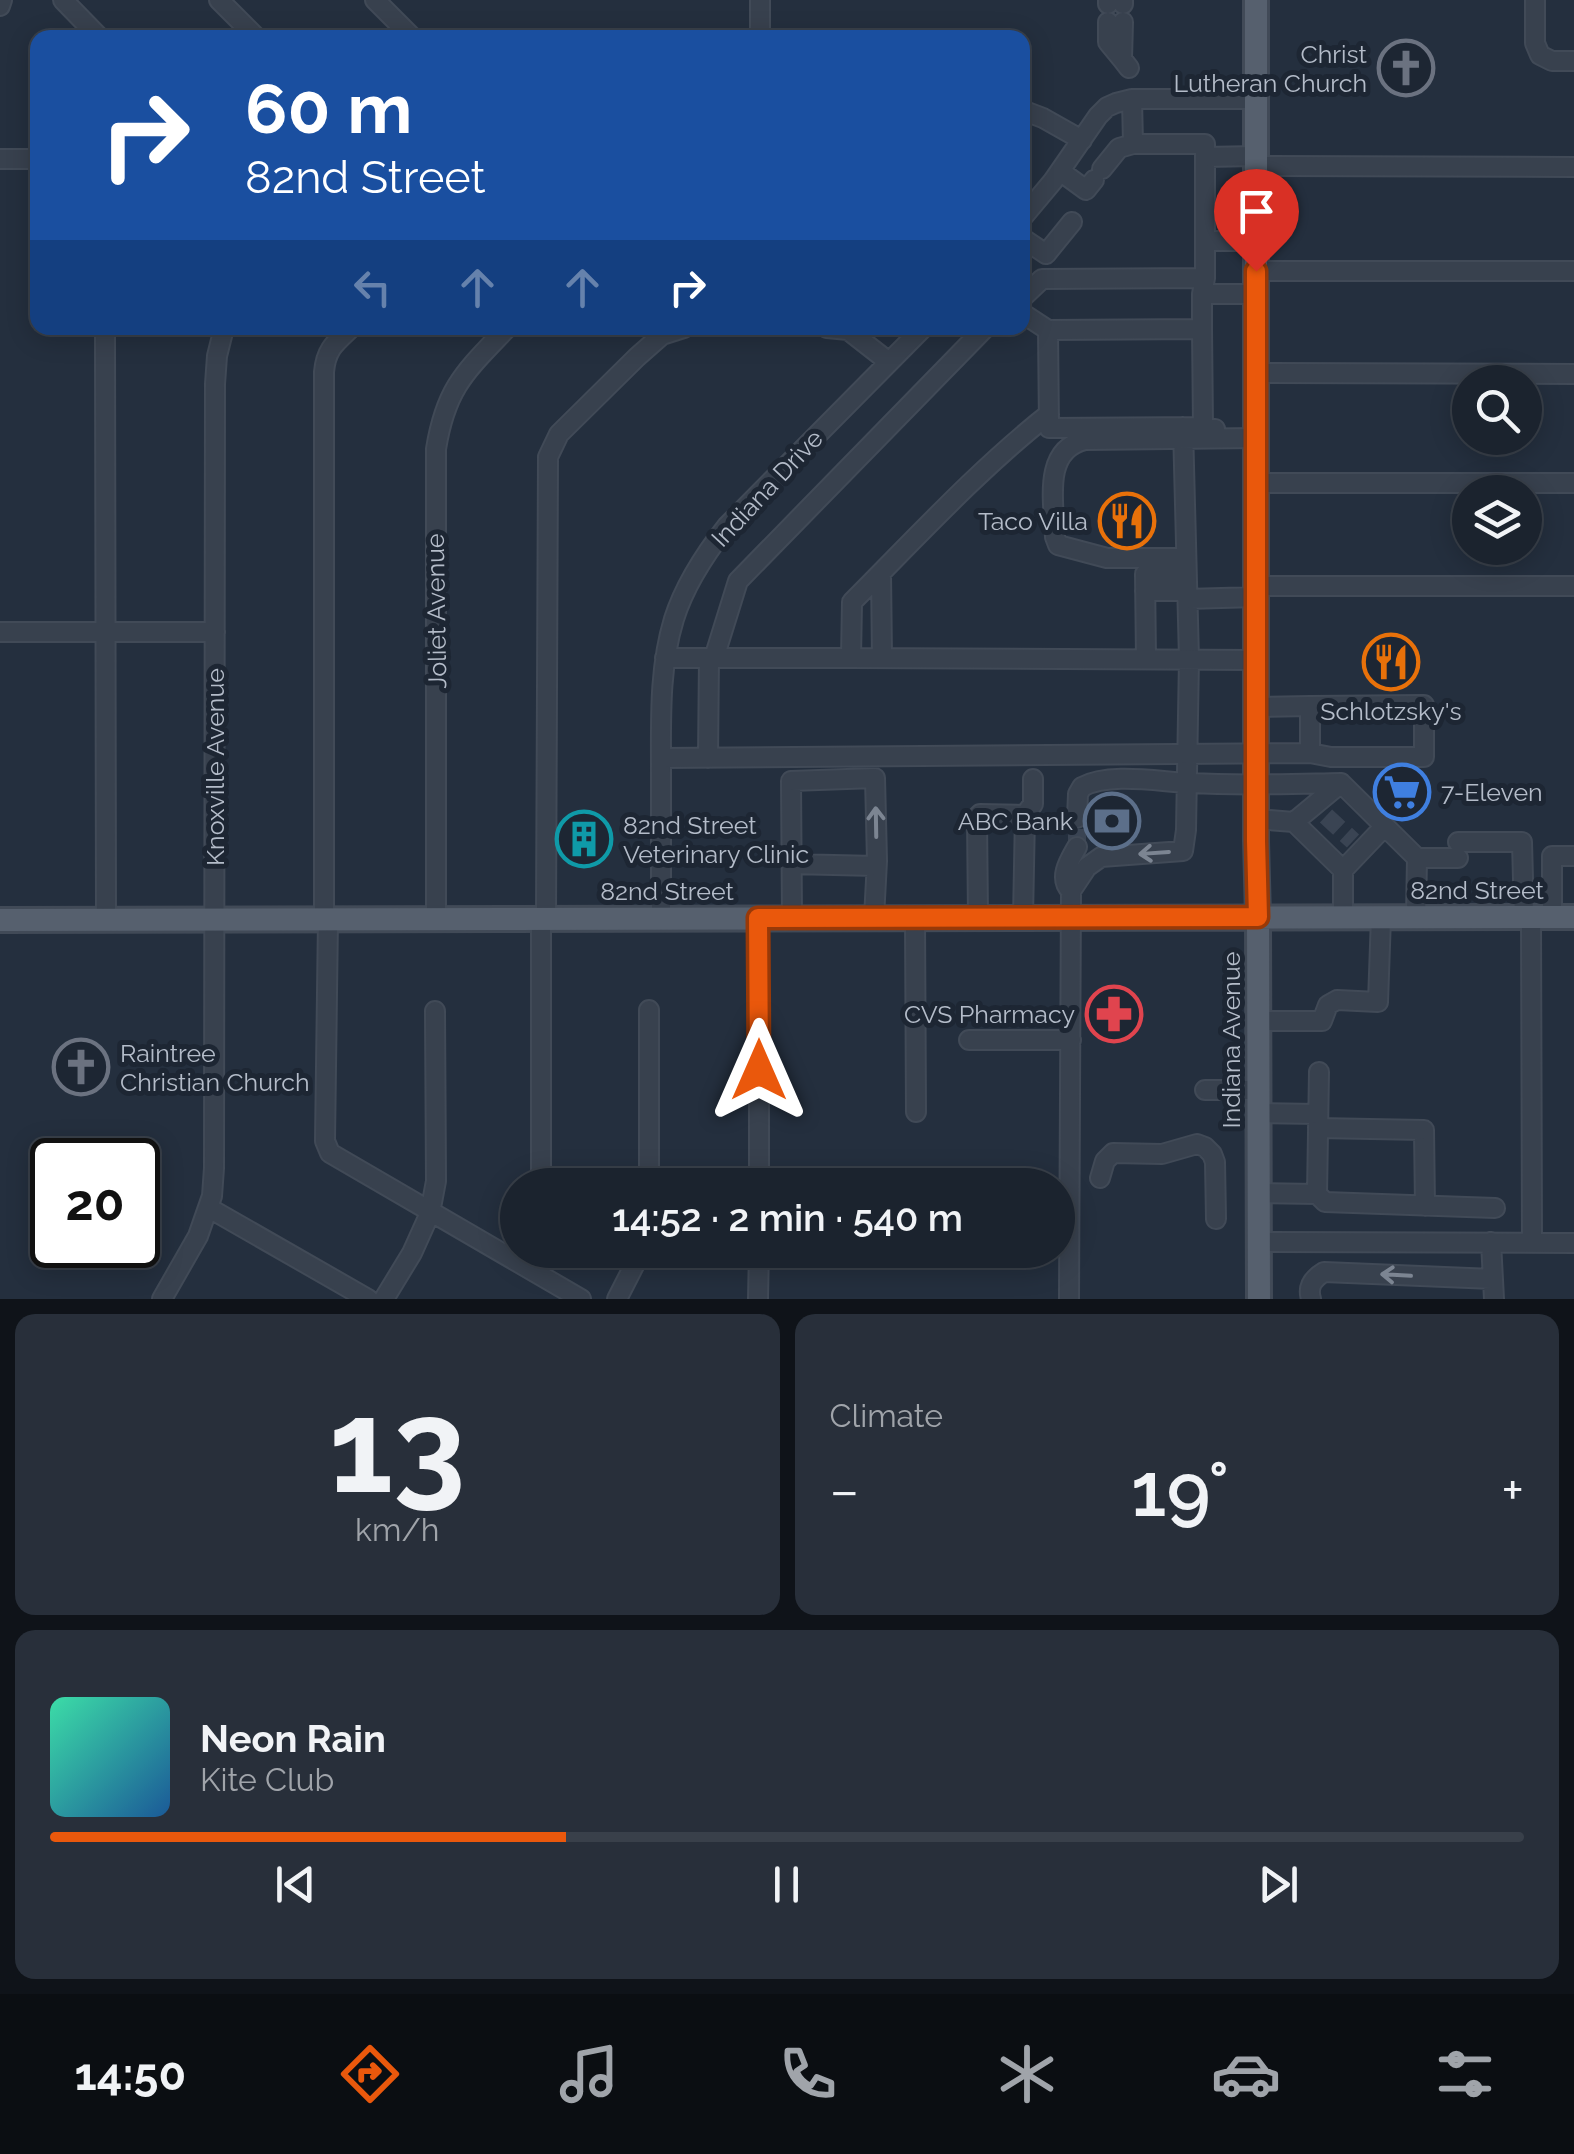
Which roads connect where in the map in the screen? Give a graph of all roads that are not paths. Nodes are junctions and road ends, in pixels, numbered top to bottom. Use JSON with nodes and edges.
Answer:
{"nodes":[{"id":1,"x":63,"y":0,"type":"edge"},
{"id":2,"x":219,"y":0,"type":"edge"},
{"id":3,"x":376,"y":0,"type":"edge"},
{"id":4,"x":760,"y":0,"type":"edge"},
{"id":5,"x":1256,"y":0,"type":"edge"},
{"id":6,"x":1534,"y":0,"type":"edge"},
{"id":7,"x":1115,"y":9,"type":"edge"},
{"id":8,"x":92,"y":30,"type":"edge"},
{"id":9,"x":249,"y":30,"type":"edge"},
{"id":10,"x":405,"y":30,"type":"edge"},
{"id":11,"x":760,"y":30,"type":"edge"},
{"id":12,"x":1574,"y":61,"type":"edge"},
{"id":13,"x":1125,"y":64,"type":"dead end"},
{"id":14,"x":1256,"y":99,"type":"junction"},
{"id":15,"x":1132,"y":100,"type":"junction"},
{"id":16,"x":1030,"y":113,"type":"edge"},
{"id":17,"x":1082,"y":140,"type":"junction"},
{"id":18,"x":1132,"y":144,"type":"junction"},
{"id":19,"x":1205,"y":157,"type":"junction"},
{"id":20,"x":0,"y":159,"type":"edge"},
{"id":21,"x":30,"y":159,"type":"edge"},
{"id":22,"x":1256,"y":161,"type":"junction"},
{"id":23,"x":1574,"y":167,"type":"edge"},
{"id":24,"x":1060,"y":171,"type":"junction"},
{"id":25,"x":1030,"y":208,"type":"edge"},
{"id":26,"x":1072,"y":222,"type":"dead end"},
{"id":27,"x":1205,"y":240,"type":"junction"},
{"id":28,"x":1256,"y":241,"type":"junction"},
{"id":29,"x":1030,"y":243,"type":"edge"},
{"id":30,"x":1574,"y":271,"type":"edge"},
{"id":31,"x":1256,"y":283,"type":"junction"},
{"id":32,"x":1204,"y":286,"type":"junction"},
{"id":33,"x":1030,"y":290,"type":"edge"},
{"id":34,"x":1030,"y":318,"type":"edge"},
{"id":35,"x":1202,"y":329,"type":"junction"},
{"id":36,"x":1048,"y":330,"type":"junction"},
{"id":37,"x":105,"y":335,"type":"edge"},
{"id":38,"x":222,"y":335,"type":"edge"},
{"id":39,"x":344,"y":335,"type":"edge"},
{"id":40,"x":500,"y":335,"type":"edge"},
{"id":41,"x":662,"y":335,"type":"edge"},
{"id":42,"x":854,"y":335,"type":"edge"},
{"id":43,"x":916,"y":335,"type":"edge"},
{"id":44,"x":979,"y":335,"type":"edge"},
{"id":45,"x":889,"y":362,"type":"junction"},
{"id":46,"x":1256,"y":373,"type":"junction"},
{"id":47,"x":1574,"y":374,"type":"edge"},
{"id":48,"x":1049,"y":414,"type":"junction"},
{"id":49,"x":1203,"y":426,"type":"junction"},
{"id":50,"x":1183,"y":433,"type":"junction"},
{"id":51,"x":1256,"y":435,"type":"junction"},
{"id":52,"x":1256,"y":483,"type":"junction"},
{"id":53,"x":1574,"y":483,"type":"edge"},
{"id":54,"x":881,"y":573,"type":"junction"},
{"id":55,"x":1186,"y":580,"type":"junction"},
{"id":56,"x":1574,"y":586,"type":"edge"},
{"id":57,"x":1256,"y":592,"type":"junction"},
{"id":58,"x":0,"y":632,"type":"edge"},
{"id":59,"x":104,"y":632,"type":"junction"},
{"id":60,"x":214,"y":632,"type":"junction"},
{"id":61,"x":665,"y":658,"type":"junction"},
{"id":62,"x":712,"y":658,"type":"junction"},
{"id":63,"x":851,"y":658,"type":"junction"},
{"id":64,"x":882,"y":658,"type":"junction"},
{"id":65,"x":1146,"y":659,"type":"junction"},
{"id":66,"x":1188,"y":659,"type":"junction"},
{"id":67,"x":1256,"y":660,"type":"junction"},
{"id":68,"x":1310,"y":706,"type":"junction"},
{"id":69,"x":1256,"y":707,"type":"junction"},
{"id":70,"x":1310,"y":753,"type":"junction"},
{"id":71,"x":1256,"y":755,"type":"junction"},
{"id":72,"x":1188,"y":756,"type":"junction"},
{"id":73,"x":661,"y":758,"type":"junction"},
{"id":74,"x":708,"y":758,"type":"junction"},
{"id":75,"x":1033,"y":779,"type":"dead end"},
{"id":76,"x":1186,"y":784,"type":"junction"},
{"id":77,"x":1256,"y":784,"type":"junction"},
{"id":78,"x":1341,"y":784,"type":"junction"},
{"id":79,"x":1024,"y":815,"type":"junction"},
{"id":80,"x":1077,"y":818,"type":"tunnel mouth"},
{"id":81,"x":1256,"y":819,"type":"junction"},
{"id":82,"x":1294,"y":822,"type":"junction"},
{"id":83,"x":1384,"y":828,"type":"junction"},
{"id":84,"x":1077,"y":847,"type":"tunnel mouth"},
{"id":85,"x":1574,"y":856,"type":"edge"},
{"id":86,"x":1417,"y":858,"type":"junction"},
{"id":87,"x":791,"y":864,"type":"junction"},
{"id":88,"x":876,"y":866,"type":"junction"},
{"id":89,"x":1344,"y":870,"type":"junction"},
{"id":90,"x":1072,"y":891,"type":"junction"},
{"id":91,"x":1258,"y":917,"type":"junction"},
{"id":92,"x":1344,"y":917,"type":"junction"},
{"id":93,"x":1380,"y":917,"type":"junction"},
{"id":94,"x":1416,"y":917,"type":"junction"},
{"id":95,"x":1545,"y":917,"type":"edge"},
{"id":96,"x":544,"y":918,"type":"junction"},
{"id":97,"x":661,"y":918,"type":"junction"},
{"id":98,"x":758,"y":918,"type":"junction"},
{"id":99,"x":792,"y":918,"type":"junction"},
{"id":100,"x":874,"y":918,"type":"junction"},
{"id":101,"x":915,"y":918,"type":"junction"},
{"id":102,"x":978,"y":918,"type":"junction"},
{"id":103,"x":1024,"y":918,"type":"junction"},
{"id":104,"x":1071,"y":918,"type":"junction"},
{"id":105,"x":106,"y":919,"type":"junction"},
{"id":106,"x":216,"y":919,"type":"junction"},
{"id":107,"x":326,"y":919,"type":"junction"},
{"id":108,"x":436,"y":919,"type":"junction"},
{"id":109,"x":0,"y":920,"type":"edge"},
{"id":110,"x":649,"y":1010,"type":"dead end"},
{"id":111,"x":435,"y":1011,"type":"dead end"},
{"id":112,"x":1258,"y":1021,"type":"junction"},
{"id":113,"x":970,"y":1040,"type":"dead end"},
{"id":114,"x":1071,"y":1040,"type":"junction"},
{"id":115,"x":1318,"y":1072,"type":"dead end"},
{"id":116,"x":1204,"y":1090,"type":"dead end"},
{"id":117,"x":1259,"y":1102,"type":"junction"},
{"id":118,"x":916,"y":1112,"type":"dead end"},
{"id":119,"x":1318,"y":1121,"type":"junction"},
{"id":120,"x":1174,"y":1141,"type":"dead end"},
{"id":121,"x":1197,"y":1144,"type":"junction"},
{"id":122,"x":541,"y":1168,"type":"edge"},
{"id":123,"x":650,"y":1168,"type":"edge"},
{"id":124,"x":759,"y":1168,"type":"edge"},
{"id":125,"x":1100,"y":1178,"type":"dead end"},
{"id":126,"x":1259,"y":1193,"type":"junction"},
{"id":127,"x":1316,"y":1194,"type":"junction"},
{"id":128,"x":1425,"y":1206,"type":"junction"},
{"id":129,"x":209,"y":1208,"type":"junction"},
{"id":130,"x":1495,"y":1208,"type":"dead end"},
{"id":131,"x":430,"y":1213,"type":"junction"},
{"id":132,"x":1216,"y":1219,"type":"dead end"},
{"id":133,"x":1412,"y":1241,"type":"junction"},
{"id":134,"x":1259,"y":1242,"type":"junction"},
{"id":135,"x":1439,"y":1242,"type":"junction"},
{"id":136,"x":1491,"y":1242,"type":"junction"},
{"id":137,"x":1532,"y":1242,"type":"junction"},
{"id":138,"x":1574,"y":1243,"type":"edge"},
{"id":139,"x":500,"y":1247,"type":"edge"},
{"id":140,"x":535,"y":1268,"type":"edge"},
{"id":141,"x":633,"y":1268,"type":"edge"},
{"id":142,"x":759,"y":1268,"type":"edge"},
{"id":143,"x":1493,"y":1279,"type":"junction"},
{"id":144,"x":162,"y":1299,"type":"edge"},
{"id":145,"x":368,"y":1299,"type":"edge"},
{"id":146,"x":384,"y":1299,"type":"edge"},
{"id":147,"x":581,"y":1299,"type":"edge"},
{"id":148,"x":618,"y":1299,"type":"edge"},
{"id":149,"x":758,"y":1299,"type":"edge"},
{"id":150,"x":1070,"y":1299,"type":"edge"},
{"id":151,"x":1259,"y":1299,"type":"edge"},
{"id":152,"x":1311,"y":1299,"type":"edge"},
{"id":153,"x":1494,"y":1299,"type":"edge"}],
"edges":[{"from":1,"to":8,"type":"street"},
{"from":2,"to":9,"type":"street"},
{"from":3,"to":10,"type":"street"},
{"from":4,"to":11,"type":"street"},
{"from":5,"to":14,"type":"main road","name":"Indiana Avenue"},
{"from":6,"to":12,"type":"street"},
{"from":7,"to":13,"type":"street"},
{"from":14,"to":15,"type":"street"},
{"from":14,"to":22,"type":"main road","name":"Indiana Avenue"},
{"from":15,"to":17,"type":"street"},
{"from":15,"to":18,"type":"street"},
{"from":16,"to":17,"type":"street"},
{"from":17,"to":24,"type":"street"},
{"from":18,"to":19,"type":"street"},
{"from":18,"to":24,"type":"street"},
{"from":19,"to":22,"type":"street"},
{"from":19,"to":27,"type":"street"},
{"from":20,"to":21,"type":"street"},
{"from":22,"to":23,"type":"street"},
{"from":22,"to":28,"type":"main road","name":"Indiana Avenue"},
{"from":24,"to":25,"type":"street"},
{"from":26,"to":29,"type":"street"},
{"from":27,"to":28,"type":"street"},
{"from":27,"to":32,"type":"street"},
{"from":28,"to":31,"type":"main road","name":"Indiana Avenue"},
{"from":30,"to":31,"type":"street"},
{"from":31,"to":32,"type":"street"},
{"from":31,"to":46,"type":"main road","name":"Indiana Avenue"},
{"from":32,"to":33,"type":"street"},
{"from":32,"to":35,"type":"street"},
{"from":34,"to":36,"type":"street"},
{"from":35,"to":36,"type":"street"},
{"from":35,"to":49,"type":"street"},
{"from":36,"to":48,"type":"street"},
{"from":37,"to":59,"type":"street"},
{"from":38,"to":60,"type":"street","name":"Knoxville Avenue"},
{"from":39,"to":107,"type":"street"},
{"from":40,"to":108,"type":"street","name":"Joliet Avenue"},
{"from":41,"to":96,"type":"street"},
{"from":42,"to":45,"type":"street"},
{"from":43,"to":45,"type":"street","name":"Indiana Drive"},
{"from":44,"to":62,"type":"street"},
{"from":45,"to":61,"type":"street","name":"Indiana Drive"},
{"from":46,"to":47,"type":"street"},
{"from":46,"to":51,"type":"main road","name":"Indiana Avenue"},
{"from":48,"to":50,"type":"street"},
{"from":48,"to":54,"type":"street"},
{"from":49,"to":50,"type":"street"},
{"from":49,"to":51,"type":"street"},
{"from":50,"to":51,"type":"street"},
{"from":50,"to":55,"type":"street"},
{"from":50,"to":55,"type":"street"},
{"from":51,"to":52,"type":"main road","name":"Indiana Avenue"},
{"from":52,"to":53,"type":"street"},
{"from":52,"to":57,"type":"main road","name":"Indiana Avenue"},
{"from":54,"to":63,"type":"street"},
{"from":54,"to":64,"type":"street"},
{"from":55,"to":57,"type":"street"},
{"from":55,"to":65,"type":"street"},
{"from":55,"to":66,"type":"street"},
{"from":56,"to":57,"type":"street"},
{"from":57,"to":67,"type":"main road","name":"Indiana Avenue"},
{"from":58,"to":59,"type":"street"},
{"from":59,"to":60,"type":"street"},
{"from":59,"to":105,"type":"street"},
{"from":60,"to":106,"type":"street","name":"Knoxville Avenue"},
{"from":61,"to":62,"type":"street"},
{"from":61,"to":73,"type":"street","name":"Indiana Drive"},
{"from":62,"to":63,"type":"street"},
{"from":62,"to":74,"type":"street"},
{"from":63,"to":64,"type":"street"},
{"from":64,"to":65,"type":"street"},
{"from":65,"to":66,"type":"street"},
{"from":66,"to":67,"type":"street"},
{"from":66,"to":72,"type":"street"},
{"from":67,"to":69,"type":"main road","name":"Indiana Avenue"},
{"from":68,"to":69,"type":"street"},
{"from":68,"to":70,"type":"street"},
{"from":68,"to":70,"type":"street"},
{"from":69,"to":71,"type":"main road","name":"Indiana Avenue"},
{"from":70,"to":71,"type":"street"},
{"from":71,"to":72,"type":"street"},
{"from":71,"to":77,"type":"main road","name":"Indiana Avenue"},
{"from":72,"to":74,"type":"street"},
{"from":72,"to":76,"type":"street"},
{"from":73,"to":74,"type":"street"},
{"from":73,"to":97,"type":"street","name":"Indiana Drive"},
{"from":75,"to":79,"type":"street"},
{"from":76,"to":77,"type":"street"},
{"from":76,"to":80,"type":"street"},
{"from":76,"to":90,"type":"street","one_way":true},
{"from":77,"to":78,"type":"street"},
{"from":77,"to":81,"type":"main road","name":"Indiana Avenue"},
{"from":78,"to":82,"type":"street"},
{"from":78,"to":83,"type":"street"},
{"from":79,"to":102,"type":"street"},
{"from":79,"to":103,"type":"street"},
{"from":81,"to":82,"type":"street"},
{"from":81,"to":91,"type":"main road","name":"Indiana Avenue"},
{"from":82,"to":89,"type":"street"},
{"from":83,"to":86,"type":"street"},
{"from":83,"to":89,"type":"street"},
{"from":84,"to":90,"type":"street"},
{"from":85,"to":95,"type":"street"},
{"from":86,"to":94,"type":"street"},
{"from":86,"to":95,"type":"street"},
{"from":87,"to":88,"type":"street"},
{"from":88,"to":87,"type":"street","one_way":true},
{"from":87,"to":99,"type":"street"},
{"from":88,"to":100,"type":"street"},
{"from":89,"to":92,"type":"street"},
{"from":90,"to":104,"type":"street"},
{"from":91,"to":92,"type":"main road","name":"82nd Street"},
{"from":91,"to":104,"type":"main road","name":"82nd Street"},
{"from":91,"to":112,"type":"main road","name":"Indiana Avenue"},
{"from":92,"to":93,"type":"main road","name":"82nd Street"},
{"from":93,"to":94,"type":"main road","name":"82nd Street"},
{"from":93,"to":112,"type":"street"},
{"from":94,"to":95,"type":"main road","name":"82nd Street"},
{"from":95,"to":137,"type":"street"},
{"from":96,"to":97,"type":"main road","name":"82nd Street"},
{"from":96,"to":108,"type":"main road","name":"82nd Street"},
{"from":96,"to":122,"type":"street"},
{"from":97,"to":98,"type":"main road","name":"82nd Street"},
{"from":98,"to":99,"type":"main road","name":"82nd Street"},
{"from":98,"to":124,"type":"street"},
{"from":99,"to":100,"type":"main road","name":"82nd Street"},
{"from":100,"to":101,"type":"main road","name":"82nd Street"},
{"from":101,"to":102,"type":"main road","name":"82nd Street"},
{"from":101,"to":118,"type":"street"},
{"from":102,"to":103,"type":"main road","name":"82nd Street"},
{"from":103,"to":104,"type":"main road","name":"82nd Street"},
{"from":104,"to":114,"type":"street"},
{"from":105,"to":106,"type":"main road","name":"82nd Street"},
{"from":105,"to":109,"type":"main road","name":"82nd Street"},
{"from":106,"to":107,"type":"main road","name":"82nd Street"},
{"from":106,"to":129,"type":"street","name":"Knoxville Avenue"},
{"from":107,"to":108,"type":"main road","name":"82nd Street"},
{"from":107,"to":131,"type":"street"},
{"from":110,"to":123,"type":"street"},
{"from":111,"to":131,"type":"street"},
{"from":112,"to":117,"type":"main road","name":"Indiana Avenue"},
{"from":113,"to":114,"type":"street"},
{"from":114,"to":150,"type":"street"},
{"from":115,"to":119,"type":"street"},
{"from":116,"to":117,"type":"street"},
{"from":117,"to":119,"type":"street"},
{"from":117,"to":126,"type":"main road","name":"Indiana Avenue"},
{"from":119,"to":127,"type":"street"},
{"from":119,"to":128,"type":"street"},
{"from":120,"to":121,"type":"street"},
{"from":121,"to":125,"type":"street"},
{"from":121,"to":132,"type":"street"},
{"from":126,"to":127,"type":"street"},
{"from":126,"to":134,"type":"main road","name":"Indiana Avenue"},
{"from":127,"to":128,"type":"street"},
{"from":128,"to":130,"type":"street"},
{"from":128,"to":133,"type":"street"},
{"from":128,"to":135,"type":"street"},
{"from":129,"to":144,"type":"street","name":"Knoxville Avenue"},
{"from":129,"to":145,"type":"street"},
{"from":131,"to":139,"type":"street"},
{"from":131,"to":146,"type":"street"},
{"from":133,"to":134,"type":"street"},
{"from":133,"to":135,"type":"street"},
{"from":134,"to":151,"type":"main road","name":"Indiana Avenue"},
{"from":135,"to":136,"type":"street"},
{"from":136,"to":137,"type":"street"},
{"from":136,"to":143,"type":"street"},
{"from":137,"to":138,"type":"street"},
{"from":140,"to":147,"type":"street"},
{"from":141,"to":148,"type":"street"},
{"from":142,"to":149,"type":"street"},
{"from":143,"to":152,"type":"street","one_way":true},
{"from":143,"to":153,"type":"street"}]}
